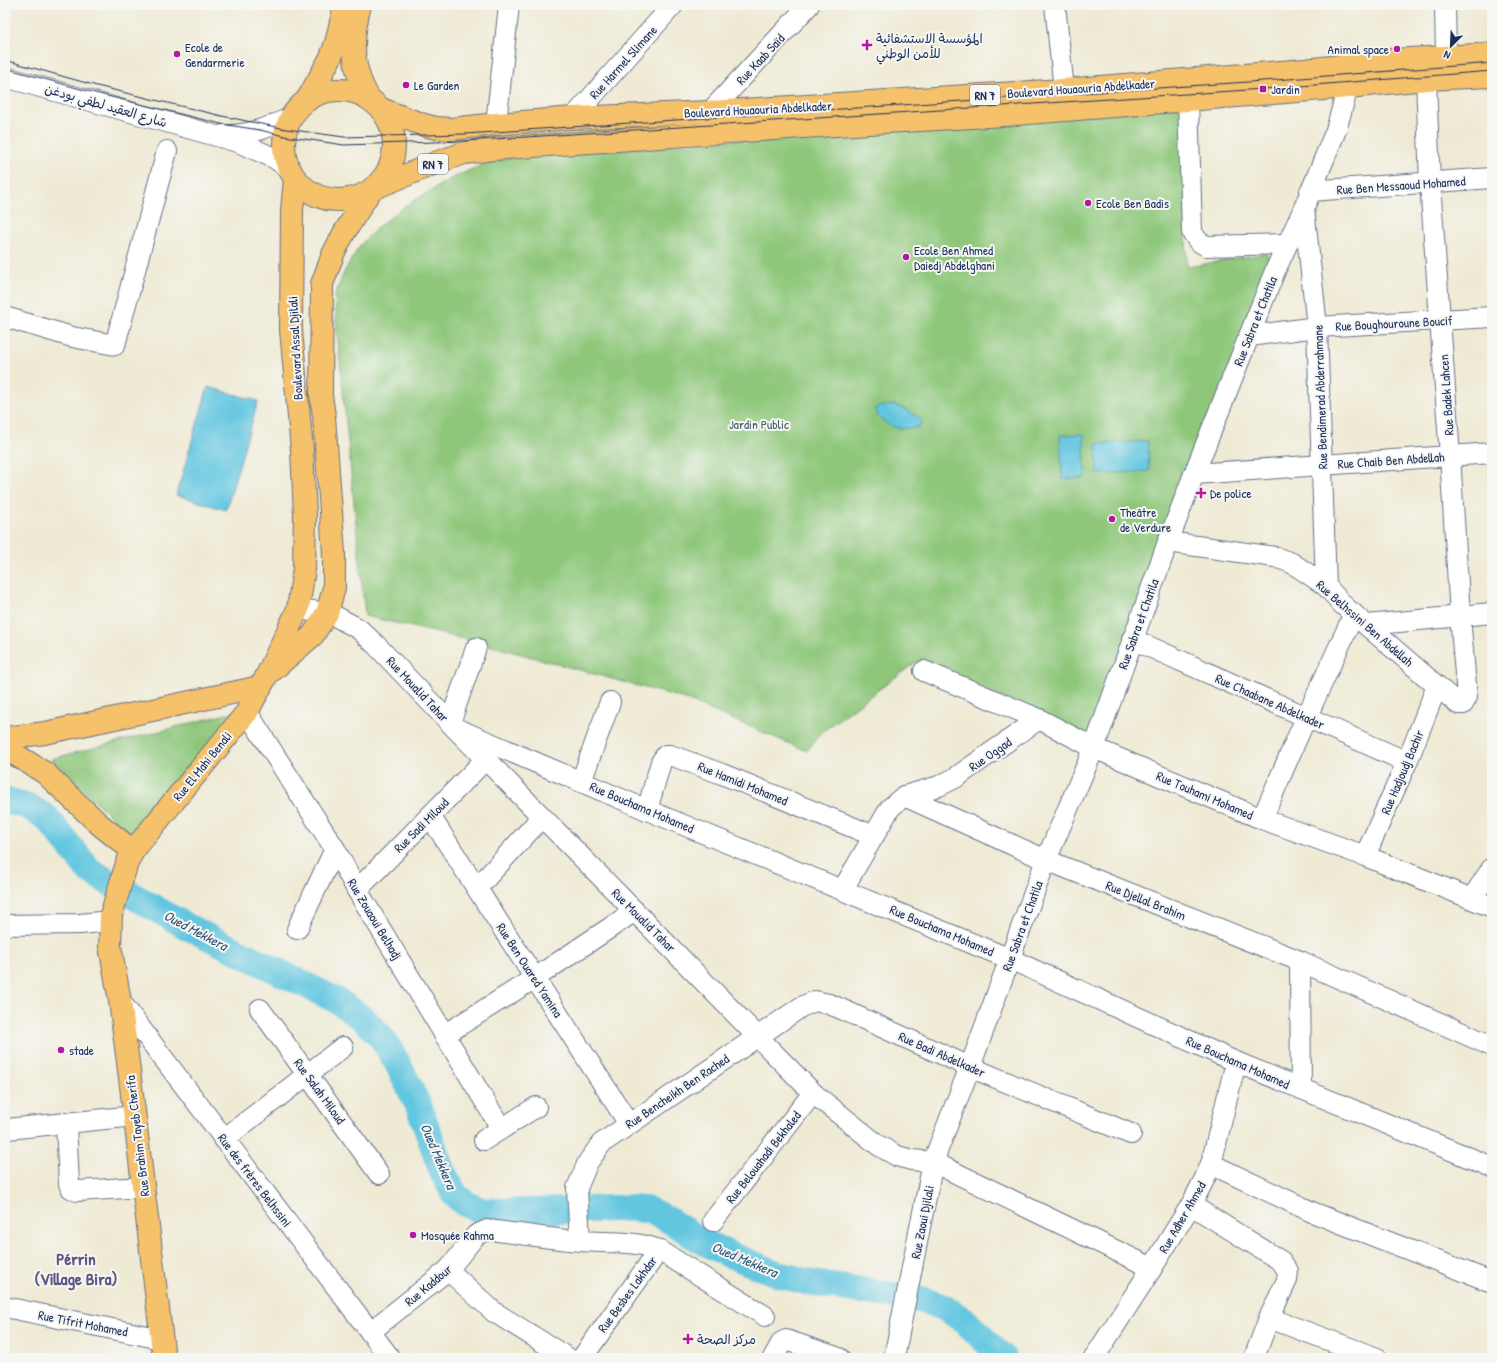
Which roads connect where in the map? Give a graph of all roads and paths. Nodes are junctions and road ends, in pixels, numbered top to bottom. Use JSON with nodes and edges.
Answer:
{"nodes":[{"id":1,"x":345,"y":5,"type":"edge"},
{"id":2,"x":360,"y":5,"type":"edge"},
{"id":3,"x":508,"y":5,"type":"edge"},
{"id":4,"x":674,"y":5,"type":"edge"},
{"id":5,"x":809,"y":5,"type":"edge"},
{"id":6,"x":1055,"y":5,"type":"edge"},
{"id":7,"x":1445,"y":5,"type":"edge"},
{"id":8,"x":1492,"y":54,"type":"edge"},
{"id":9,"x":1446,"y":57,"type":"junction"},
{"id":10,"x":1492,"y":76,"type":"edge"},
{"id":11,"x":5,"y":77,"type":"edge"},
{"id":12,"x":1347,"y":77,"type":"junction"},
{"id":13,"x":1426,"y":80,"type":"junction"},
{"id":14,"x":1064,"y":90,"type":"junction"},
{"id":15,"x":307,"y":100,"type":"junction"},
{"id":16,"x":1188,"y":100,"type":"junction"},
{"id":17,"x":375,"y":104,"type":"junction"},
{"id":18,"x":710,"y":112,"type":"junction"},
{"id":19,"x":290,"y":118,"type":"junction"},
{"id":20,"x":573,"y":118,"type":"junction"},
{"id":21,"x":487,"y":125,"type":"junction"},
{"id":22,"x":207,"y":133,"type":"junction"},
{"id":23,"x":167,"y":151,"type":"dead end"},
{"id":24,"x":292,"y":174,"type":"junction"},
{"id":25,"x":1492,"y":178,"type":"edge"},
{"id":26,"x":1430,"y":183,"type":"junction"},
{"id":27,"x":373,"y":190,"type":"junction"},
{"id":28,"x":1307,"y":199,"type":"junction"},
{"id":29,"x":1287,"y":244,"type":"junction"},
{"id":30,"x":5,"y":317,"type":"edge"},
{"id":31,"x":1492,"y":317,"type":"edge"},
{"id":32,"x":1440,"y":320,"type":"junction"},
{"id":33,"x":1317,"y":327,"type":"junction"},
{"id":34,"x":1249,"y":336,"type":"junction"},
{"id":35,"x":324,"y":416,"type":"junction"},
{"id":36,"x":299,"y":417,"type":"junction"},
{"id":37,"x":1492,"y":453,"type":"edge"},
{"id":38,"x":1450,"y":456,"type":"junction"},
{"id":39,"x":1323,"y":464,"type":"junction"},
{"id":40,"x":1194,"y":474,"type":"junction"},
{"id":41,"x":329,"y":498,"type":"junction"},
{"id":42,"x":304,"y":506,"type":"junction"},
{"id":43,"x":1168,"y":542,"type":"junction"},
{"id":44,"x":1326,"y":586,"type":"junction"},
{"id":45,"x":298,"y":609,"type":"junction"},
{"id":46,"x":327,"y":613,"type":"junction"},
{"id":47,"x":1492,"y":613,"type":"edge"},
{"id":48,"x":1460,"y":616,"type":"junction"},
{"id":49,"x":1361,"y":619,"type":"junction"},
{"id":50,"x":1132,"y":639,"type":"junction"},
{"id":51,"x":476,"y":648,"type":"dead end"},
{"id":52,"x":924,"y":671,"type":"dead end"},
{"id":53,"x":263,"y":682,"type":"junction"},
{"id":54,"x":1437,"y":686,"type":"junction"},
{"id":55,"x":610,"y":702,"type":"dead end"},
{"id":56,"x":1458,"y":704,"type":"joint"},
{"id":57,"x":247,"y":712,"type":"junction"},
{"id":58,"x":1307,"y":718,"type":"junction"},
{"id":59,"x":1039,"y":719,"type":"junction"},
{"id":60,"x":452,"y":726,"type":"junction"},
{"id":61,"x":1094,"y":748,"type":"junction"},
{"id":62,"x":6,"y":751,"type":"edge"},
{"id":63,"x":486,"y":759,"type":"junction"},
{"id":64,"x":1408,"y":762,"type":"junction"},
{"id":65,"x":581,"y":782,"type":"junction"},
{"id":66,"x":904,"y":796,"type":"junction"},
{"id":67,"x":647,"y":810,"type":"junction"},
{"id":68,"x":430,"y":816,"type":"junction"},
{"id":69,"x":542,"y":817,"type":"junction"},
{"id":70,"x":1262,"y":819,"type":"junction"},
{"id":71,"x":874,"y":836,"type":"junction"},
{"id":72,"x":334,"y":849,"type":"junction"},
{"id":73,"x":1365,"y":856,"type":"junction"},
{"id":74,"x":130,"y":857,"type":"junction"},
{"id":75,"x":1046,"y":860,"type":"junction"},
{"id":76,"x":1492,"y":868,"type":"edge"},
{"id":77,"x":477,"y":888,"type":"junction"},
{"id":78,"x":843,"y":889,"type":"junction"},
{"id":79,"x":357,"y":890,"type":"junction"},
{"id":80,"x":1472,"y":898,"type":"junction"},
{"id":81,"x":1492,"y":907,"type":"edge"},
{"id":82,"x":636,"y":911,"type":"junction"},
{"id":83,"x":110,"y":918,"type":"junction"},
{"id":84,"x":5,"y":925,"type":"edge"},
{"id":85,"x":297,"y":929,"type":"dead end"},
{"id":86,"x":1010,"y":958,"type":"junction"},
{"id":87,"x":1300,"y":961,"type":"junction"},
{"id":88,"x":535,"y":978,"type":"junction"},
{"id":89,"x":120,"y":1001,"type":"junction"},
{"id":90,"x":260,"y":1009,"type":"dead end"},
{"id":91,"x":444,"y":1035,"type":"junction"},
{"id":92,"x":758,"y":1036,"type":"junction"},
{"id":93,"x":1492,"y":1046,"type":"edge"},
{"id":94,"x":343,"y":1047,"type":"dead end"},
{"id":95,"x":1236,"y":1062,"type":"junction"},
{"id":96,"x":970,"y":1067,"type":"junction"},
{"id":97,"x":308,"y":1075,"type":"junction"},
{"id":98,"x":1301,"y":1089,"type":"junction"},
{"id":99,"x":813,"y":1093,"type":"junction"},
{"id":100,"x":536,"y":1107,"type":"dead end"},
{"id":101,"x":135,"y":1116,"type":"junction"},
{"id":102,"x":66,"y":1123,"type":"junction"},
{"id":103,"x":630,"y":1124,"type":"junction"},
{"id":104,"x":501,"y":1128,"type":"junction"},
{"id":105,"x":6,"y":1129,"type":"dead end"},
{"id":106,"x":1130,"y":1134,"type":"dead end"},
{"id":107,"x":224,"y":1139,"type":"junction"},
{"id":108,"x":484,"y":1140,"type":"dead end"},
{"id":109,"x":933,"y":1162,"type":"junction"},
{"id":110,"x":1211,"y":1164,"type":"junction"},
{"id":111,"x":1492,"y":1167,"type":"edge"},
{"id":112,"x":379,"y":1174,"type":"dead end"},
{"id":113,"x":143,"y":1188,"type":"junction"},
{"id":114,"x":1191,"y":1205,"type":"junction"},
{"id":115,"x":714,"y":1221,"type":"dead end"},
{"id":116,"x":580,"y":1234,"type":"junction"},
{"id":117,"x":659,"y":1250,"type":"junction"},
{"id":118,"x":1152,"y":1268,"type":"junction"},
{"id":119,"x":448,"y":1270,"type":"junction"},
{"id":120,"x":1489,"y":1281,"type":"dead end"},
{"id":121,"x":5,"y":1307,"type":"edge"},
{"id":122,"x":765,"y":1316,"type":"dead end"},
{"id":123,"x":1269,"y":1318,"type":"junction"},
{"id":124,"x":370,"y":1332,"type":"junction"},
{"id":125,"x":163,"y":1348,"type":"edge"},
{"id":126,"x":390,"y":1358,"type":"edge"},
{"id":127,"x":568,"y":1358,"type":"edge"},
{"id":128,"x":582,"y":1358,"type":"edge"},
{"id":129,"x":773,"y":1358,"type":"edge"},
{"id":130,"x":839,"y":1358,"type":"edge"},
{"id":131,"x":894,"y":1358,"type":"edge"},
{"id":132,"x":1094,"y":1358,"type":"edge"},
{"id":133,"x":1254,"y":1358,"type":"edge"},
{"id":134,"x":1376,"y":1358,"type":"edge"}],
"edges":[{"from":1,"to":15,"type":"main road"},
{"from":2,"to":17,"type":"main road"},
{"from":3,"to":21,"type":"street"},
{"from":4,"to":20,"type":"street","name":"Rue Harmel Slimane"},
{"from":5,"to":18,"type":"street","name":"Rue Kaab Saïd"},
{"from":6,"to":14,"type":"street"},
{"from":7,"to":9,"type":"street"},
{"from":8,"to":9,"type":"main road","name":"Boulevard Houaouria Abdelkader","number":"RN 7"},
{"from":9,"to":12,"type":"main road","name":"Boulevard Houaouria Abdelkader","number":"RN 7"},
{"from":10,"to":13,"type":"main road","name":"Boulevard Houaouria Abdelkader","number":"RN 7"},
{"from":11,"to":22,"type":"street","name":"شارع العقيد لطفي بودغن"},
{"from":12,"to":13,"type":"main road","name":"Boulevard Houaouria Abdelkader","number":"RN 7"},
{"from":12,"to":14,"type":"main road","name":"Boulevard Houaouria Abdelkader","number":"RN 7"},
{"from":12,"to":16,"type":"main road","name":"Boulevard Houaouria Abdelkader","number":"RN 7"},
{"from":12,"to":28,"type":"street","name":"Rue Sabra et Chatila"},
{"from":13,"to":26,"type":"street","name":"Rue Badek Lahcen"},
{"from":14,"to":18,"type":"main road","name":"Boulevard Houaouria Abdelkader","number":"RN 7"},
{"from":15,"to":17,"type":"main road"},
{"from":15,"to":19,"type":"main road"},
{"from":16,"to":27,"type":"main road","name":"Boulevard Houaouria Abdelkader","number":"RN 7"},
{"from":16,"to":29,"type":"street"},
{"from":17,"to":21,"type":"main road","number":"RN 7"},
{"from":17,"to":27,"type":"main road"},
{"from":18,"to":20,"type":"main road","name":"Boulevard Houaouria Abdelkader","number":"RN 7"},
{"from":19,"to":22,"type":"street"},
{"from":19,"to":24,"type":"main road"},
{"from":20,"to":21,"type":"main road","name":"Boulevard Houaouria Abdelkader","number":"RN 7"},
{"from":22,"to":24,"type":"street"},
{"from":23,"to":30,"type":"street"},
{"from":24,"to":27,"type":"main road"},
{"from":24,"to":36,"type":"main road","name":"Boulevard Assal Djilali"},
{"from":25,"to":26,"type":"street","name":"Rue Ben Messaoud Mohamed"},
{"from":26,"to":28,"type":"street","name":"Rue Ben Messaoud Mohamed"},
{"from":26,"to":32,"type":"street","name":"Rue Badek Lahcen"},
{"from":27,"to":35,"type":"main road"},
{"from":28,"to":29,"type":"street","name":"Rue Sabra et Chatila"},
{"from":28,"to":33,"type":"street","name":"Rue Bendimerad Abderrahmane"},
{"from":29,"to":34,"type":"street","name":"Rue Sabra et Chatila"},
{"from":31,"to":32,"type":"street","name":"Rue Boughouroune Boucif"},
{"from":32,"to":33,"type":"street","name":"Rue Boughouroune Boucif"},
{"from":32,"to":38,"type":"street","name":"Rue Badek Lahcen"},
{"from":33,"to":34,"type":"street","name":"Rue Boughouroune Boucif"},
{"from":33,"to":39,"type":"street","name":"Rue Bendimerad Abderrahmane"},
{"from":34,"to":40,"type":"street","name":"Rue Sabra et Chatila"},
{"from":35,"to":36,"type":"main road"},
{"from":35,"to":41,"type":"main road"},
{"from":36,"to":42,"type":"main road","name":"Boulevard Assal Djilali"},
{"from":37,"to":38,"type":"street","name":"Rue Chaib Ben Abdellah"},
{"from":38,"to":39,"type":"street","name":"Rue Chaib Ben Abdellah"},
{"from":38,"to":48,"type":"street","name":"Rue Badek Lahcen"},
{"from":39,"to":40,"type":"street","name":"Rue Chaib Ben Abdellah"},
{"from":39,"to":44,"type":"street","name":"Rue Bendimerad Abderrahmane"},
{"from":40,"to":43,"type":"street","name":"Rue Sabra et Chatila"},
{"from":41,"to":42,"type":"main road"},
{"from":41,"to":46,"type":"main road"},
{"from":42,"to":45,"type":"main road","name":"Boulevard Assal Djilali"},
{"from":43,"to":44,"type":"street","name":"Rue Belhssini Ben Abdellah"},
{"from":43,"to":50,"type":"street","name":"Rue Sabra et Chatila"},
{"from":44,"to":49,"type":"street","name":"Rue Belhssini Ben Abdellah"},
{"from":45,"to":46,"type":"street","name":"Rue Moualid Tahar"},
{"from":45,"to":53,"type":"main road","name":"Rue El Mahi Benali"},
{"from":46,"to":53,"type":"main road"},
{"from":46,"to":60,"type":"street","name":"Rue Moualid Tahar"},
{"from":47,"to":48,"type":"street"},
{"from":48,"to":49,"type":"street"},
{"from":48,"to":56,"type":"street","name":"Rue Badek Lahcen"},
{"from":49,"to":54,"type":"street","name":"Rue Belhssini Ben Abdellah"},
{"from":49,"to":58,"type":"street"},
{"from":50,"to":58,"type":"street","name":"Rue Chaabane Abdelkader"},
{"from":50,"to":61,"type":"street","name":"Rue Sabra et Chatila"},
{"from":51,"to":60,"type":"street"},
{"from":52,"to":59,"type":"street","name":"Rue Touhami Mohamed"},
{"from":53,"to":57,"type":"main road","name":"Rue El Mahi Benali"},
{"from":53,"to":62,"type":"main road"},
{"from":54,"to":56,"type":"street","name":"Rue Belhssini Ben Abdellah"},
{"from":54,"to":64,"type":"street","name":"Rue Hadjoudj Bachir"},
{"from":55,"to":65,"type":"street"},
{"from":57,"to":72,"type":"street","name":"Rue Zouaoui Belhadj"},
{"from":57,"to":74,"type":"main road","name":"Rue El Mahi Benali"},
{"from":58,"to":64,"type":"street","name":"Rue Chaabane Abdelkader"},
{"from":58,"to":70,"type":"street"},
{"from":59,"to":61,"type":"street","name":"Rue Touhami Mohamed"},
{"from":59,"to":66,"type":"street","name":"Rue Oggad"},
{"from":60,"to":63,"type":"street","name":"Rue Moualid Tahar"},
{"from":60,"to":65,"type":"street","name":"Rue Bouchama Mohamed"},
{"from":61,"to":70,"type":"street","name":"Rue Touhami Mohamed"},
{"from":61,"to":75,"type":"street","name":"Rue Sabra et Chatila"},
{"from":62,"to":74,"type":"main road"},
{"from":63,"to":68,"type":"street","name":"Rue Sadi Miloud"},
{"from":63,"to":69,"type":"street","name":"Rue Moualid Tahar"},
{"from":64,"to":73,"type":"street","name":"Rue Hadjoudj Bachir"},
{"from":65,"to":67,"type":"street","name":"Rue Bouchama Mohamed"},
{"from":66,"to":71,"type":"street"},
{"from":66,"to":75,"type":"street","name":"Rue Djellal Brahim"},
{"from":67,"to":71,"type":"street","name":"Rue Hamidi Mohamed"},
{"from":67,"to":78,"type":"street","name":"Rue Bouchama Mohamed"},
{"from":68,"to":77,"type":"street","name":"Rue Ben Ouared Yamina"},
{"from":68,"to":79,"type":"street","name":"Rue Sadi Miloud"},
{"from":69,"to":77,"type":"street"},
{"from":69,"to":82,"type":"street","name":"Rue Moualid Tahar"},
{"from":70,"to":73,"type":"street","name":"Rue Touhami Mohamed"},
{"from":71,"to":78,"type":"street"},
{"from":72,"to":79,"type":"street","name":"Rue Zouaoui Belhadj"},
{"from":72,"to":85,"type":"street"},
{"from":73,"to":80,"type":"street","name":"Rue Touhami Mohamed"},
{"from":74,"to":83,"type":"main road","name":"Rue Brahim Tayeb Cherifa"},
{"from":75,"to":86,"type":"street","name":"Rue Sabra et Chatila"},
{"from":75,"to":87,"type":"street","name":"Rue Djellal Brahim"},
{"from":76,"to":80,"type":"street"},
{"from":77,"to":88,"type":"street","name":"Rue Ben Ouared Yamina"},
{"from":78,"to":86,"type":"street","name":"Rue Bouchama Mohamed"},
{"from":79,"to":91,"type":"street","name":"Rue Zouaoui Belhadj"},
{"from":80,"to":81,"type":"street","name":"Rue Touhami Mohamed"},
{"from":82,"to":88,"type":"street"},
{"from":82,"to":92,"type":"street","name":"Rue Moualid Tahar"},
{"from":83,"to":84,"type":"street"},
{"from":83,"to":89,"type":"main road","name":"Rue Brahim Tayeb Cherifa"},
{"from":86,"to":95,"type":"street","name":"Rue Bouchama Mohamed"},
{"from":86,"to":96,"type":"street","name":"Rue Sabra et Chatila"},
{"from":87,"to":93,"type":"street","name":"Rue Djellal Brahim"},
{"from":87,"to":98,"type":"street"},
{"from":88,"to":91,"type":"street"},
{"from":88,"to":103,"type":"street","name":"Rue Ben Ouared Yamina"},
{"from":89,"to":101,"type":"main road","name":"Rue Brahim Tayeb Cherifa"},
{"from":89,"to":107,"type":"street","name":"Rue des frères Belhssini"},
{"from":90,"to":97,"type":"street","name":"Rue Salah Miloud"},
{"from":91,"to":104,"type":"street","name":"Rue Zouaoui Belhadj"},
{"from":92,"to":96,"type":"street","name":"Rue Badi Abdelkader"},
{"from":92,"to":99,"type":"street","name":"Rue Moualid Tahar"},
{"from":92,"to":103,"type":"street","name":"Rue Bencheikh Ben Rached"},
{"from":94,"to":97,"type":"street"},
{"from":95,"to":98,"type":"street","name":"Rue Bouchama Mohamed"},
{"from":95,"to":110,"type":"street","name":"Rue Adher Ahmed"},
{"from":96,"to":106,"type":"street","name":"Rue Badi Abdelkader"},
{"from":96,"to":109,"type":"street","name":"Rue Sabra et Chatila"},
{"from":97,"to":107,"type":"street"},
{"from":97,"to":112,"type":"street","name":"Rue Salah Miloud"},
{"from":98,"to":111,"type":"street","name":"Rue Bouchama Mohamed"},
{"from":99,"to":109,"type":"street","name":"Rue Moualid Tahar"},
{"from":99,"to":115,"type":"street","name":"Rue Belouahadi Bekhaled"},
{"from":100,"to":104,"type":"street"},
{"from":101,"to":102,"type":"street"},
{"from":101,"to":113,"type":"main road","name":"Rue Brahim Tayeb Cherifa"},
{"from":102,"to":105,"type":"street"},
{"from":102,"to":113,"type":"street"},
{"from":103,"to":116,"type":"street","name":"Rue Bencheikh Ben Rached"},
{"from":104,"to":108,"type":"street"},
{"from":107,"to":124,"type":"street","name":"Rue des frères Belhssini"},
{"from":109,"to":118,"type":"street","name":"Rue Moualid Tahar"},
{"from":109,"to":131,"type":"street","name":"Rue Zaoui Djilali"},
{"from":110,"to":114,"type":"street","name":"Rue Adher Ahmed"},
{"from":110,"to":120,"type":"street"},
{"from":113,"to":125,"type":"main road","name":"Rue Brahim Tayeb Cherifa"},
{"from":114,"to":118,"type":"street","name":"Rue Adher Ahmed"},
{"from":114,"to":123,"type":"street"},
{"from":116,"to":117,"type":"street"},
{"from":116,"to":119,"type":"street","name":"Rue Kaddour"},
{"from":117,"to":122,"type":"street"},
{"from":117,"to":128,"type":"street","name":"Rue Besbes Lakhdar"},
{"from":118,"to":132,"type":"street","name":"Rue Adher Ahmed"},
{"from":119,"to":124,"type":"street","name":"Rue Kaddour"},
{"from":119,"to":127,"type":"street"},
{"from":121,"to":125,"type":"street","name":"Rue Tifrit Mohamed"},
{"from":123,"to":133,"type":"street"},
{"from":123,"to":134,"type":"street"},
{"from":124,"to":126,"type":"street","name":"Rue des frères Belhssini"},
{"from":129,"to":130,"type":"street"}]}
